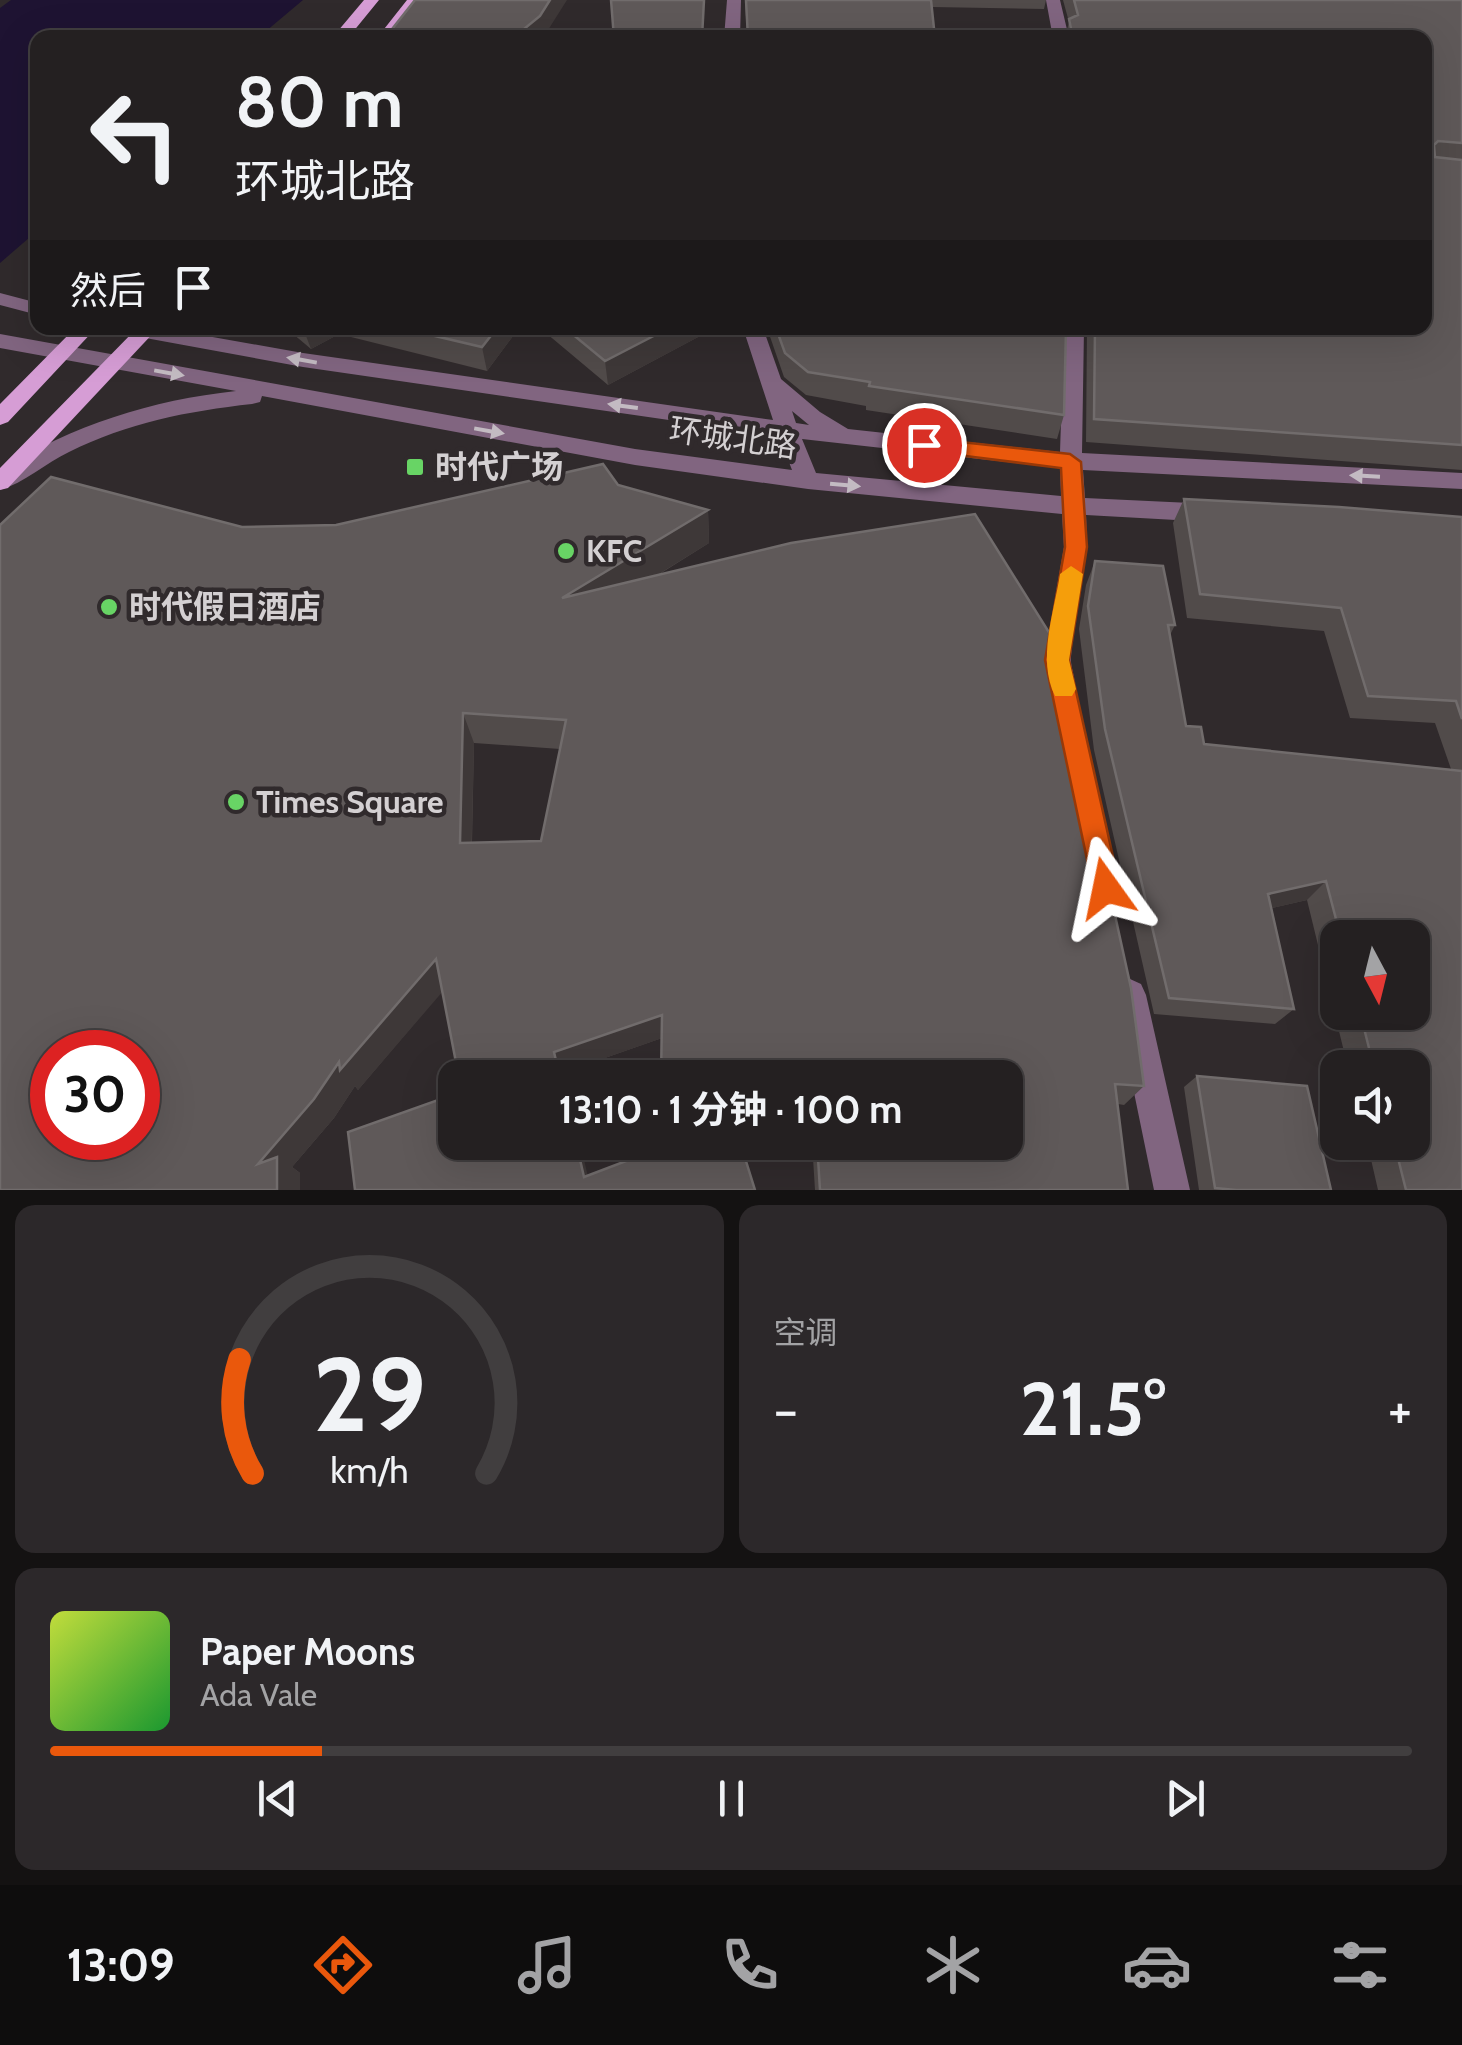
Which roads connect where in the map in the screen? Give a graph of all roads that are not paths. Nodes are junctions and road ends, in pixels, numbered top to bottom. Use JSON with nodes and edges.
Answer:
{"nodes":[{"id":1,"x":372,"y":0,"type":"edge"},
{"id":2,"x":415,"y":0,"type":"edge"},
{"id":3,"x":734,"y":0,"type":"edge"},
{"id":4,"x":1053,"y":0,"type":"edge"},
{"id":5,"x":347,"y":30,"type":"edge"},
{"id":6,"x":391,"y":30,"type":"edge"},
{"id":7,"x":732,"y":30,"type":"edge"},
{"id":8,"x":1059,"y":30,"type":"edge"},
{"id":9,"x":0,"y":299,"type":"edge"},
{"id":10,"x":30,"y":308,"type":"edge"},
{"id":11,"x":80,"y":335,"type":"edge"},
{"id":12,"x":135,"y":335,"type":"edge"},
{"id":13,"x":175,"y":335,"type":"edge"},
{"id":14,"x":236,"y":335,"type":"edge"},
{"id":15,"x":756,"y":335,"type":"edge"},
{"id":16,"x":1074,"y":335,"type":"edge"},
{"id":17,"x":2,"y":341,"type":"edge"},
{"id":18,"x":248,"y":350,"type":"junction"},
{"id":19,"x":63,"y":353,"type":"junction"},
{"id":20,"x":113,"y":363,"type":"junction"},
{"id":21,"x":770,"y":380,"type":"junction"},
{"id":22,"x":298,"y":396,"type":"junction"},
{"id":23,"x":672,"y":413,"type":"junction"},
{"id":24,"x":0,"y":418,"type":"edge"},
{"id":25,"x":786,"y":430,"type":"junction"},
{"id":26,"x":887,"y":441,"type":"junction"},
{"id":27,"x":1070,"y":462,"type":"junction"},
{"id":28,"x":808,"y":481,"type":"junction"},
{"id":29,"x":1462,"y":481,"type":"edge"},
{"id":30,"x":0,"y":482,"type":"edge"},
{"id":31,"x":1073,"y":506,"type":"junction"},
{"id":32,"x":1228,"y":514,"type":"edge"},
{"id":33,"x":1070,"y":717,"type":"edge"},
{"id":34,"x":1123,"y":963,"type":"edge"},
{"id":35,"x":1172,"y":1190,"type":"edge"}],
"edges":[{"from":1,"to":5,"type":"main road"},
{"from":2,"to":6,"type":"main road"},
{"from":3,"to":7,"type":"street"},
{"from":4,"to":8,"type":"street"},
{"from":9,"to":10,"type":"street"},
{"from":11,"to":19,"type":"main road"},
{"from":12,"to":20,"type":"main road"},
{"from":13,"to":18,"type":"street","name":"环城北路"},
{"from":14,"to":18,"type":"street"},
{"from":15,"to":21,"type":"street"},
{"from":16,"to":27,"type":"street"},
{"from":17,"to":19,"type":"street","name":"环城北路"},
{"from":23,"to":18,"type":"street","name":"环城北路","one_way":true},
{"from":19,"to":20,"type":"street","name":"环城北路"},
{"from":19,"to":24,"type":"main road"},
{"from":20,"to":22,"type":"street","name":"环城北路","one_way":true},
{"from":20,"to":30,"type":"main road"},
{"from":21,"to":23,"type":"street"},
{"from":21,"to":25,"type":"street"},
{"from":21,"to":26,"type":"street"},
{"from":22,"to":28,"type":"street","name":"环城北路","one_way":true},
{"from":22,"to":30,"type":"street"},
{"from":23,"to":25,"type":"street","name":"环城北路"},
{"from":25,"to":26,"type":"street","name":"环城北路"},
{"from":25,"to":28,"type":"street"},
{"from":26,"to":27,"type":"street","name":"环城北路"},
{"from":29,"to":27,"type":"street","name":"环城北路","one_way":true},
{"from":27,"to":31,"type":"street"},
{"from":28,"to":31,"type":"street","name":"环城北路","one_way":true},
{"from":31,"to":32,"type":"street","name":"环城北路"},
{"from":31,"to":33,"type":"street"},
{"from":34,"to":35,"type":"street"}]}
